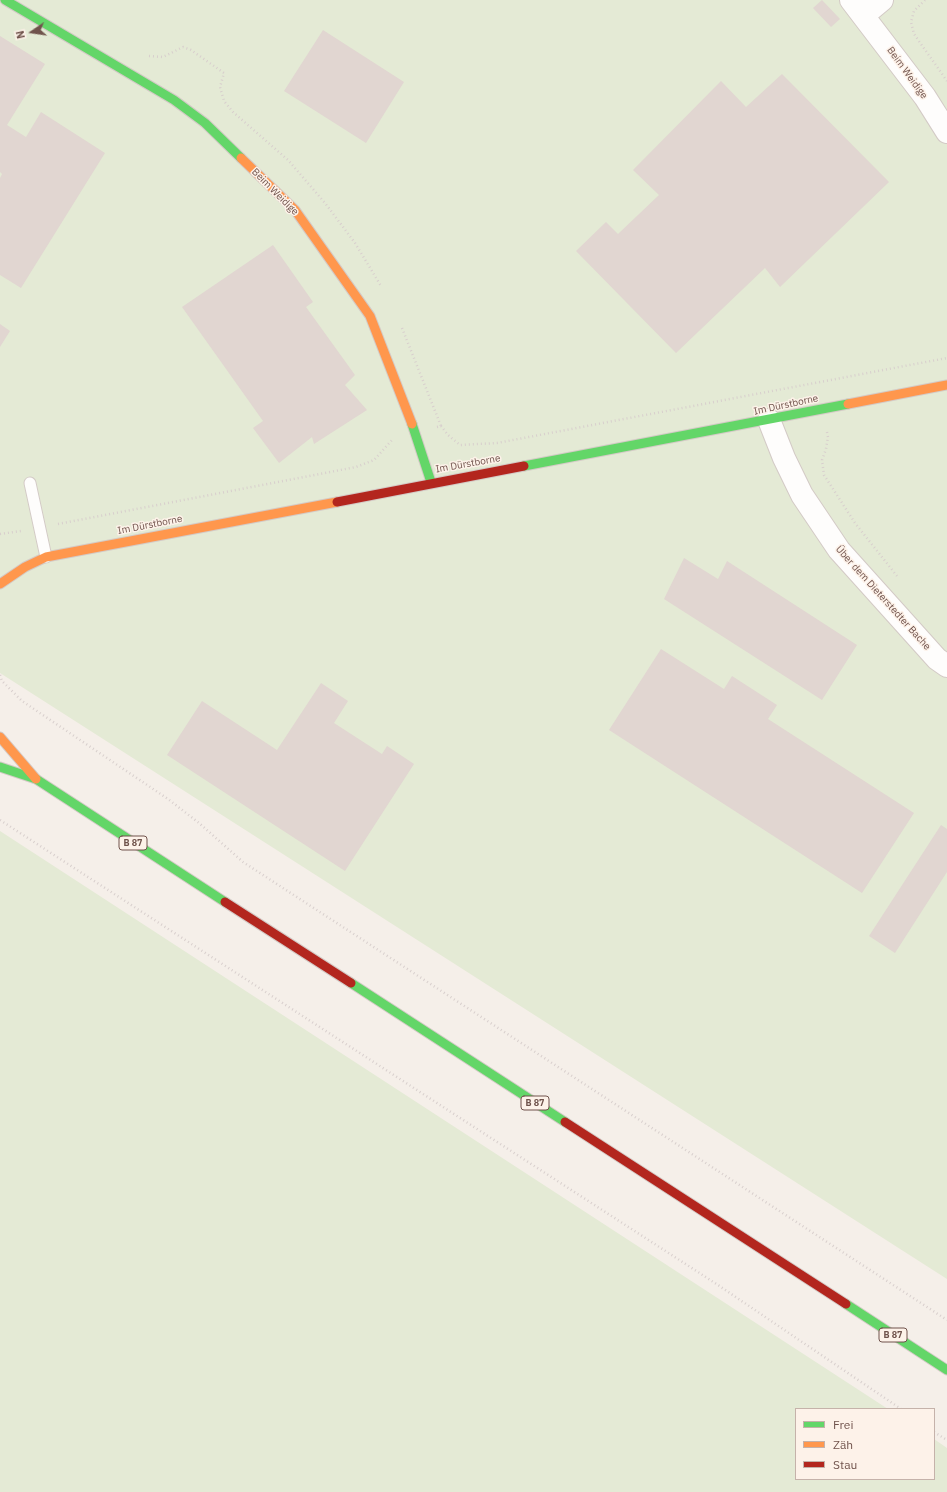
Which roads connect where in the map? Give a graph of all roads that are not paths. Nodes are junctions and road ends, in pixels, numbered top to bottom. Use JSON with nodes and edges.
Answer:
{"nodes":[{"id":1,"x":5,"y":0,"type":"edge"},
{"id":2,"x":882,"y":0,"type":"edge"},
{"id":3,"x":858,"y":8,"type":"edge"},
{"id":4,"x":947,"y":132,"type":"edge"},
{"id":5,"x":947,"y":385,"type":"edge"},
{"id":6,"x":769,"y":420,"type":"junction"},
{"id":7,"x":431,"y":482,"type":"junction"},
{"id":8,"x":30,"y":483,"type":"dead end"},
{"id":9,"x":46,"y":557,"type":"junction"},
{"id":10,"x":0,"y":584,"type":"edge"},
{"id":11,"x":947,"y":666,"type":"edge"},
{"id":12,"x":0,"y":737,"type":"edge"},
{"id":13,"x":0,"y":767,"type":"edge"},
{"id":14,"x":36,"y":779,"type":"junction"},
{"id":15,"x":947,"y":1370,"type":"edge"}],
"edges":[{"from":1,"to":7,"type":"street","name":"Beim Weidige"},
{"from":2,"to":3,"type":"street","name":"Beim Weidige"},
{"from":3,"to":4,"type":"street","name":"Beim Weidige"},
{"from":5,"to":6,"type":"street","name":"Im Dürstborne"},
{"from":6,"to":7,"type":"street","name":"Im Dürstborne"},
{"from":6,"to":11,"type":"street","name":"Über dem Dieterstedter Bache"},
{"from":7,"to":9,"type":"street","name":"Im Dürstborne"},
{"from":8,"to":9,"type":"lane"},
{"from":9,"to":10,"type":"street","name":"Im Dürstborne"},
{"from":12,"to":14,"type":"street","number":"B 87"},
{"from":13,"to":14,"type":"street","number":"B 87"},
{"from":14,"to":15,"type":"street","number":"B 87"}]}
